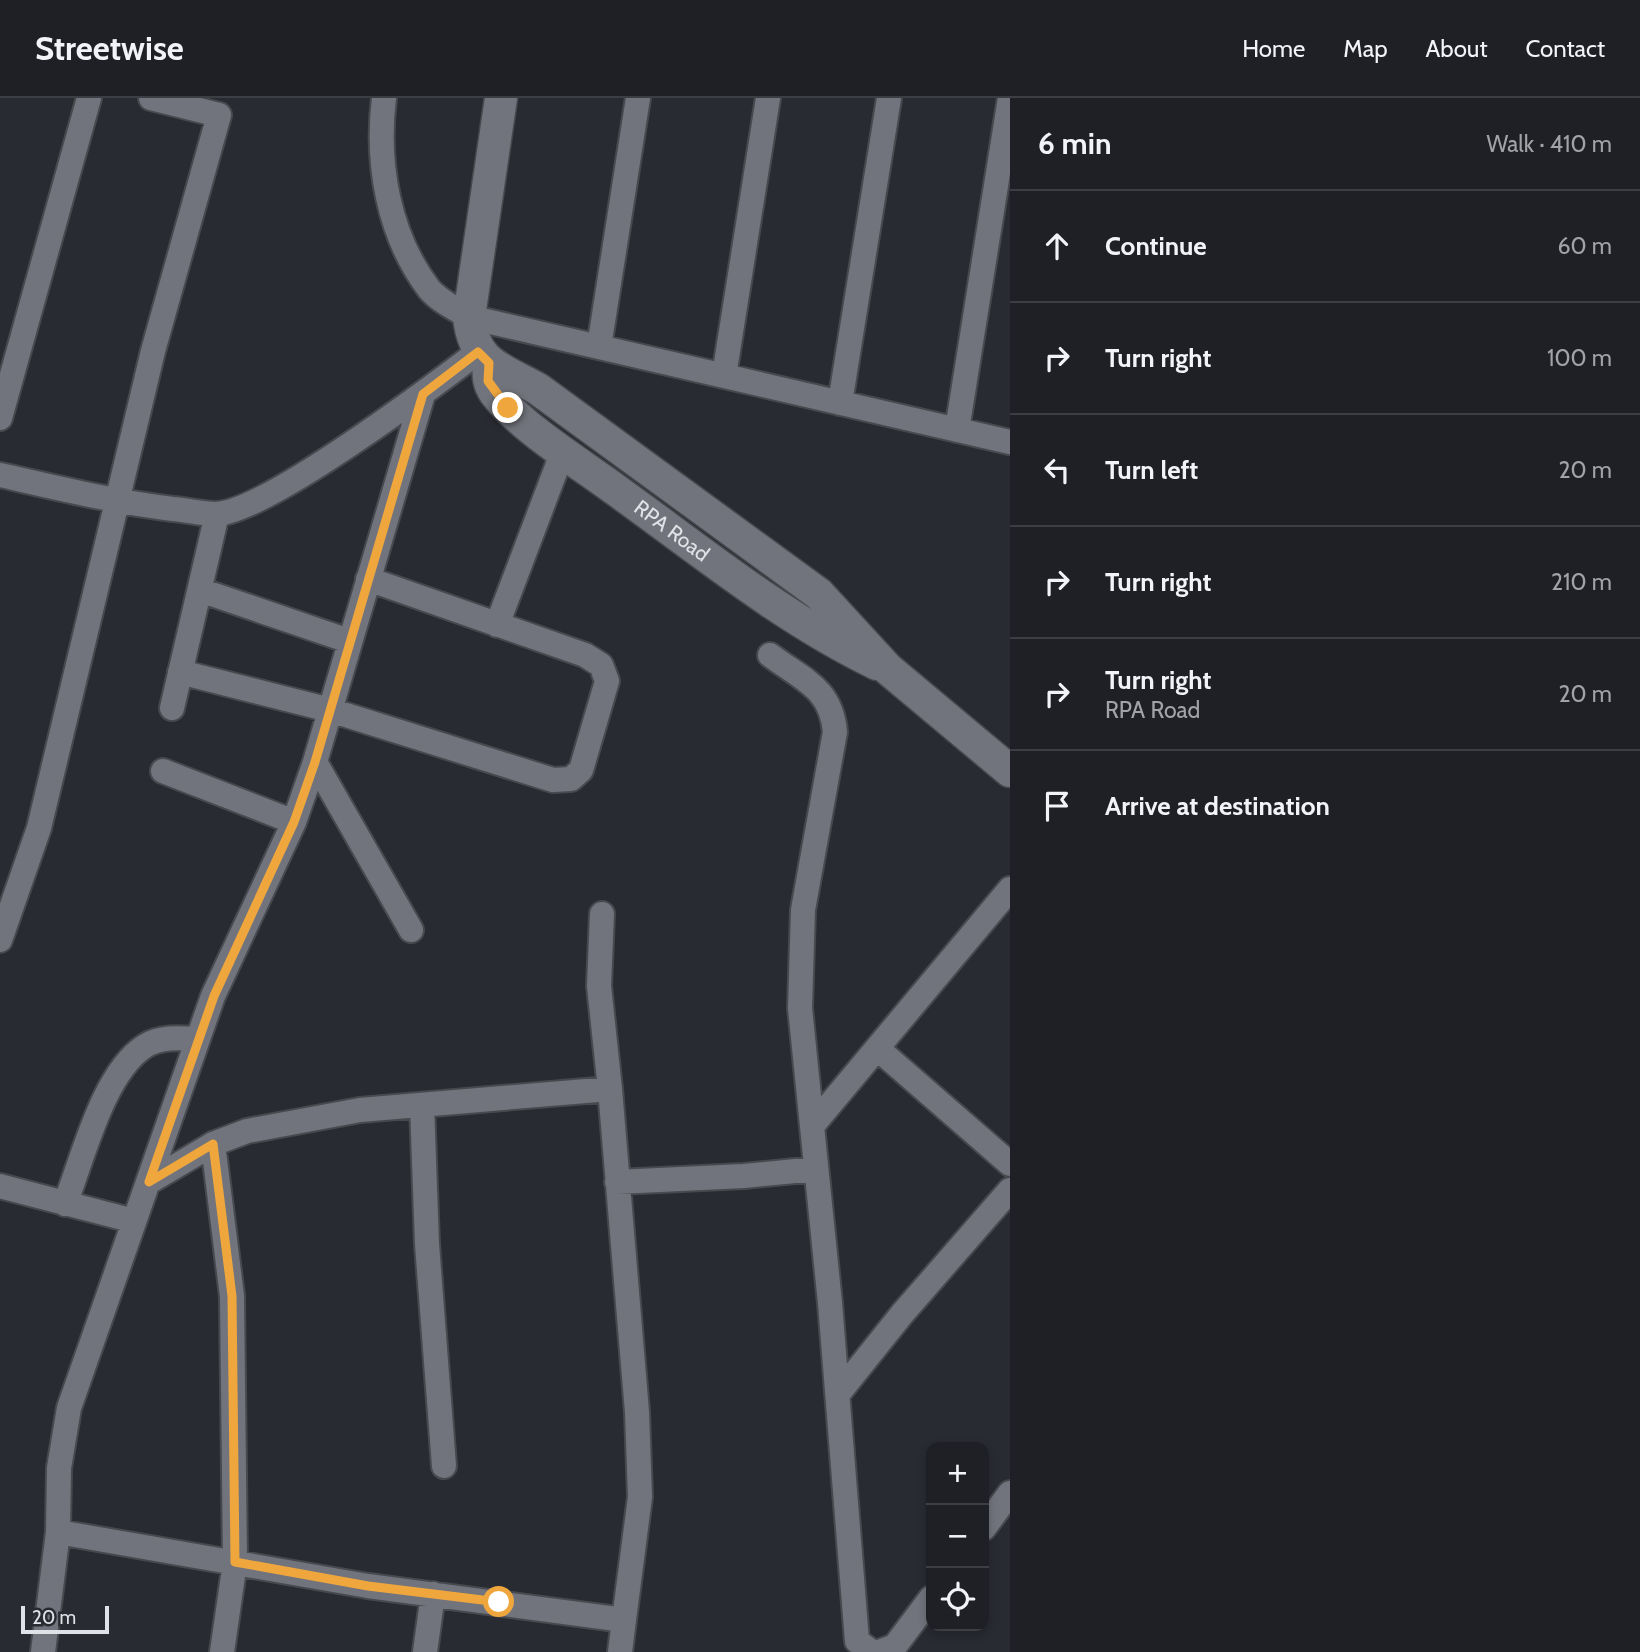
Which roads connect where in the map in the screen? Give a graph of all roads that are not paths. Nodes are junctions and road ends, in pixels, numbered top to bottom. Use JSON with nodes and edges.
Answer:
{"nodes":[{"id":1,"x":89,"y":98,"type":"edge"},
{"id":2,"x":150,"y":98,"type":"edge"},
{"id":3,"x":384,"y":98,"type":"edge"},
{"id":4,"x":501,"y":98,"type":"edge"},
{"id":5,"x":638,"y":98,"type":"edge"},
{"id":6,"x":768,"y":98,"type":"edge"},
{"id":7,"x":889,"y":98,"type":"edge"},
{"id":8,"x":1010,"y":99,"type":"edge"},
{"id":9,"x":222,"y":106,"type":"edge"},
{"id":10,"x":469,"y":317,"type":"junction"},
{"id":11,"x":599,"y":347,"type":"junction"},
{"id":12,"x":483,"y":357,"type":"junction"},
{"id":13,"x":724,"y":376,"type":"junction"},
{"id":14,"x":423,"y":394,"type":"junction"},
{"id":15,"x":840,"y":403,"type":"junction"},
{"id":16,"x":0,"y":418,"type":"edge"},
{"id":17,"x":957,"y":430,"type":"junction"},
{"id":18,"x":1010,"y":442,"type":"edge"},
{"id":19,"x":563,"y":451,"type":"junction"},
{"id":20,"x":0,"y":475,"type":"edge"},
{"id":21,"x":118,"y":502,"type":"junction"},
{"id":22,"x":217,"y":514,"type":"junction"},
{"id":23,"x":368,"y":579,"type":"junction"},
{"id":24,"x":200,"y":590,"type":"junction"},
{"id":25,"x":497,"y":625,"type":"junction"},
{"id":26,"x":349,"y":642,"type":"junction"},
{"id":27,"x":770,"y":655,"type":"dead end"},
{"id":28,"x":888,"y":669,"type":"junction"},
{"id":29,"x":180,"y":672,"type":"junction"},
{"id":30,"x":172,"y":708,"type":"dead end"},
{"id":31,"x":330,"y":710,"type":"junction"},
{"id":32,"x":315,"y":762,"type":"junction"},
{"id":33,"x":163,"y":771,"type":"dead end"},
{"id":34,"x":1010,"y":771,"type":"edge"},
{"id":35,"x":294,"y":822,"type":"junction"},
{"id":36,"x":1010,"y":889,"type":"edge"},
{"id":37,"x":602,"y":914,"type":"dead end"},
{"id":38,"x":411,"y":930,"type":"dead end"},
{"id":39,"x":0,"y":940,"type":"edge"},
{"id":40,"x":198,"y":1039,"type":"junction"},
{"id":41,"x":878,"y":1049,"type":"junction"},
{"id":42,"x":610,"y":1089,"type":"junction"},
{"id":43,"x":422,"y":1105,"type":"junction"},
{"id":44,"x":812,"y":1126,"type":"junction"},
{"id":45,"x":213,"y":1144,"type":"junction"},
{"id":46,"x":1010,"y":1164,"type":"edge"},
{"id":47,"x":816,"y":1169,"type":"junction"},
{"id":48,"x":149,"y":1182,"type":"junction"},
{"id":49,"x":617,"y":1182,"type":"junction"},
{"id":50,"x":0,"y":1186,"type":"edge"},
{"id":51,"x":1010,"y":1190,"type":"edge"},
{"id":52,"x":65,"y":1204,"type":"junction"},
{"id":53,"x":134,"y":1222,"type":"junction"},
{"id":54,"x":838,"y":1394,"type":"junction"},
{"id":55,"x":444,"y":1466,"type":"dead end"},
{"id":56,"x":1010,"y":1493,"type":"edge"},
{"id":57,"x":989,"y":1521,"type":"edge"},
{"id":58,"x":58,"y":1532,"type":"junction"},
{"id":59,"x":235,"y":1562,"type":"junction"},
{"id":60,"x":433,"y":1594,"type":"junction"},
{"id":61,"x":926,"y":1605,"type":"edge"},
{"id":62,"x":624,"y":1619,"type":"junction"},
{"id":63,"x":43,"y":1652,"type":"edge"},
{"id":64,"x":222,"y":1652,"type":"edge"},
{"id":65,"x":425,"y":1652,"type":"edge"},
{"id":66,"x":620,"y":1652,"type":"edge"},
{"id":67,"x":872,"y":1652,"type":"edge"},
{"id":68,"x":879,"y":1652,"type":"edge"}],
"edges":[{"from":1,"to":16,"type":"street"},
{"from":2,"to":9,"type":"street"},
{"from":3,"to":10,"type":"street"},
{"from":4,"to":10,"type":"street","name":"RPA Road"},
{"from":5,"to":11,"type":"street"},
{"from":6,"to":13,"type":"street"},
{"from":7,"to":15,"type":"street"},
{"from":8,"to":17,"type":"street"},
{"from":9,"to":21,"type":"street"},
{"from":10,"to":11,"type":"street"},
{"from":10,"to":12,"type":"street","name":"RPA Road"},
{"from":11,"to":13,"type":"street"},
{"from":12,"to":14,"type":"street"},
{"from":12,"to":19,"type":"street","name":"RPA Road"},
{"from":12,"to":28,"type":"street","name":"RPA Road"},
{"from":13,"to":15,"type":"street"},
{"from":14,"to":22,"type":"street"},
{"from":14,"to":23,"type":"street"},
{"from":15,"to":17,"type":"street"},
{"from":17,"to":18,"type":"street"},
{"from":19,"to":25,"type":"street"},
{"from":19,"to":28,"type":"street","name":"RPA Road"},
{"from":20,"to":21,"type":"street"},
{"from":21,"to":22,"type":"street"},
{"from":21,"to":39,"type":"street"},
{"from":22,"to":24,"type":"street"},
{"from":23,"to":25,"type":"street"},
{"from":23,"to":26,"type":"street"},
{"from":24,"to":26,"type":"street"},
{"from":24,"to":29,"type":"street"},
{"from":25,"to":31,"type":"street"},
{"from":26,"to":31,"type":"street"},
{"from":27,"to":44,"type":"street"},
{"from":28,"to":34,"type":"street","name":"RPA Road"},
{"from":29,"to":30,"type":"street"},
{"from":29,"to":31,"type":"street"},
{"from":31,"to":32,"type":"street"},
{"from":32,"to":35,"type":"street"},
{"from":32,"to":38,"type":"street"},
{"from":33,"to":35,"type":"street"},
{"from":35,"to":40,"type":"street"},
{"from":36,"to":41,"type":"street"},
{"from":37,"to":42,"type":"street"},
{"from":40,"to":48,"type":"street"},
{"from":40,"to":52,"type":"street"},
{"from":41,"to":44,"type":"street"},
{"from":41,"to":46,"type":"street"},
{"from":42,"to":43,"type":"street"},
{"from":42,"to":49,"type":"street"},
{"from":43,"to":45,"type":"street"},
{"from":43,"to":55,"type":"street"},
{"from":44,"to":47,"type":"street"},
{"from":45,"to":48,"type":"street"},
{"from":45,"to":59,"type":"street"},
{"from":47,"to":49,"type":"street"},
{"from":47,"to":54,"type":"street"},
{"from":48,"to":53,"type":"street"},
{"from":49,"to":62,"type":"street"},
{"from":50,"to":52,"type":"street"},
{"from":51,"to":54,"type":"street"},
{"from":52,"to":53,"type":"street"},
{"from":53,"to":58,"type":"street"},
{"from":54,"to":67,"type":"street"},
{"from":56,"to":57,"type":"street"},
{"from":58,"to":59,"type":"street"},
{"from":58,"to":63,"type":"street"},
{"from":59,"to":60,"type":"street"},
{"from":59,"to":64,"type":"street"},
{"from":60,"to":62,"type":"street"},
{"from":60,"to":65,"type":"street"},
{"from":61,"to":68,"type":"street"},
{"from":62,"to":66,"type":"street"}]}
